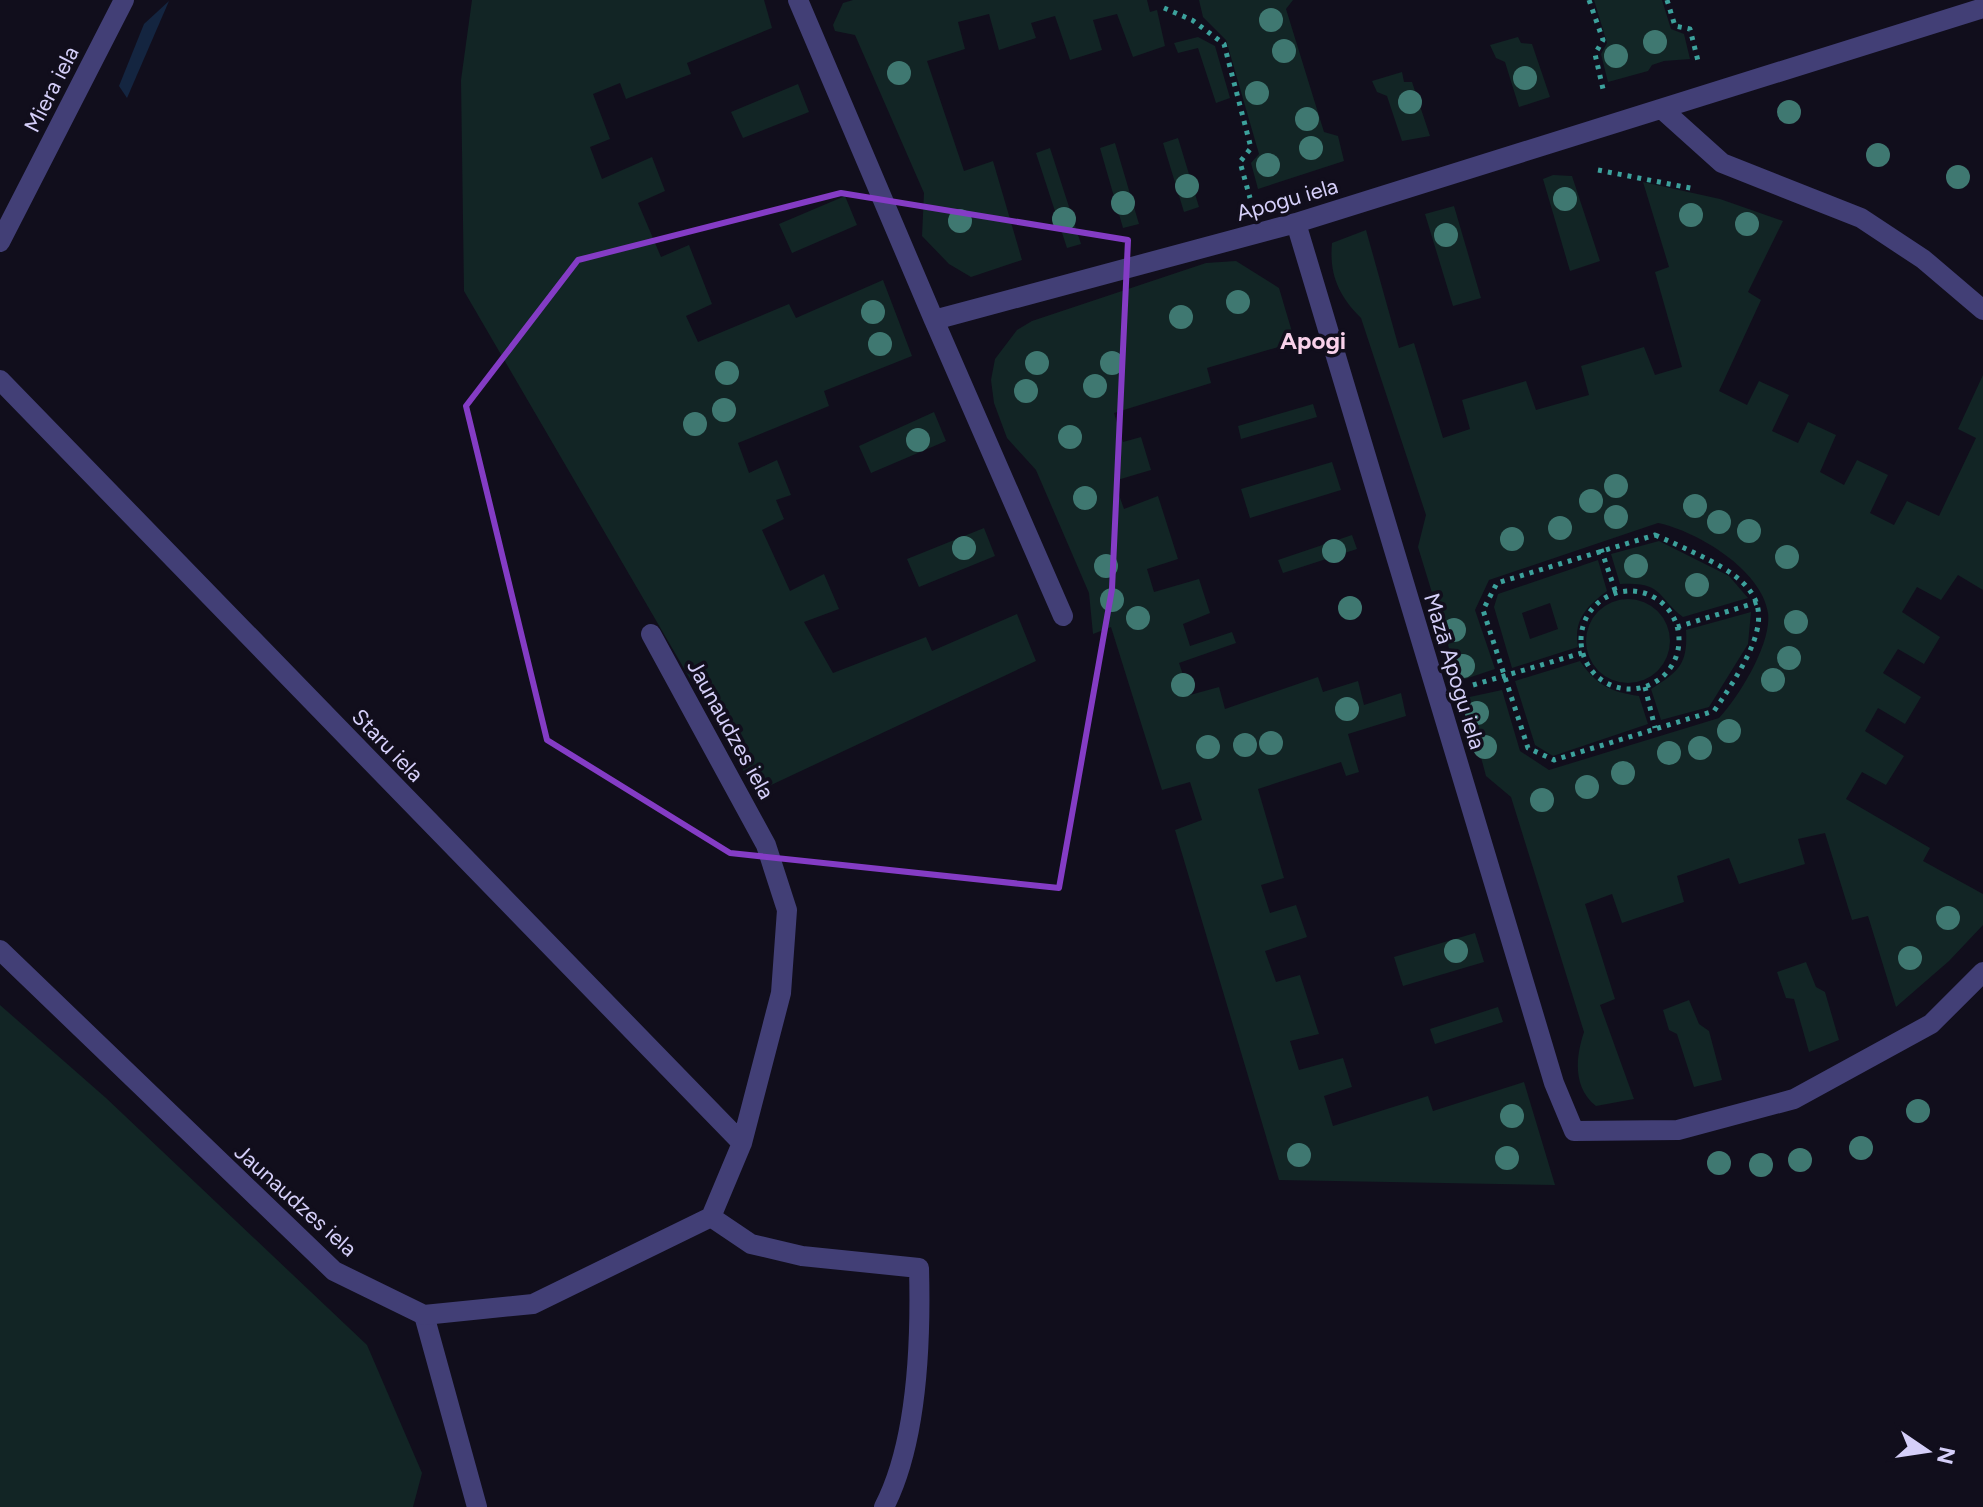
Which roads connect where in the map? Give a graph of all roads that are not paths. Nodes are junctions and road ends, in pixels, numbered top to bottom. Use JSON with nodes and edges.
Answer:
{"nodes":[{"id":1,"x":124,"y":0,"type":"edge"},
{"id":2,"x":798,"y":0,"type":"edge"},
{"id":3,"x":1983,"y":8,"type":"edge"},
{"id":4,"x":1663,"y":110,"type":"junction"},
{"id":5,"x":1296,"y":223,"type":"junction"},
{"id":6,"x":0,"y":242,"type":"edge"},
{"id":7,"x":1983,"y":310,"type":"edge"},
{"id":8,"x":934,"y":320,"type":"junction"},
{"id":9,"x":0,"y":380,"type":"edge"},
{"id":10,"x":1063,"y":616,"type":"dead end"},
{"id":11,"x":651,"y":634,"type":"dead end"},
{"id":12,"x":0,"y":950,"type":"edge"},
{"id":13,"x":1981,"y":978,"type":"edge"},
{"id":14,"x":742,"y":1143,"type":"junction"},
{"id":15,"x":711,"y":1217,"type":"junction"},
{"id":16,"x":424,"y":1315,"type":"junction"},
{"id":17,"x":477,"y":1507,"type":"edge"},
{"id":18,"x":884,"y":1507,"type":"edge"}],
"edges":[{"from":1,"to":6,"type":"street","name":"Miera iela"},
{"from":2,"to":8,"type":"street"},
{"from":3,"to":4,"type":"street","name":"Apogu iela"},
{"from":4,"to":5,"type":"street","name":"Apogu iela"},
{"from":4,"to":7,"type":"street"},
{"from":5,"to":8,"type":"street","name":"Apogu iela"},
{"from":5,"to":13,"type":"street","name":"Mazā Apogu iela"},
{"from":8,"to":10,"type":"street"},
{"from":9,"to":14,"type":"street","name":"Staru iela"},
{"from":11,"to":14,"type":"street","name":"Jaunaudzes iela"},
{"from":12,"to":16,"type":"street","name":"Jaunaudzes iela"},
{"from":14,"to":15,"type":"street","name":"Jaunaudzes iela"},
{"from":15,"to":16,"type":"street"},
{"from":15,"to":18,"type":"street"},
{"from":16,"to":17,"type":"street"}]}
